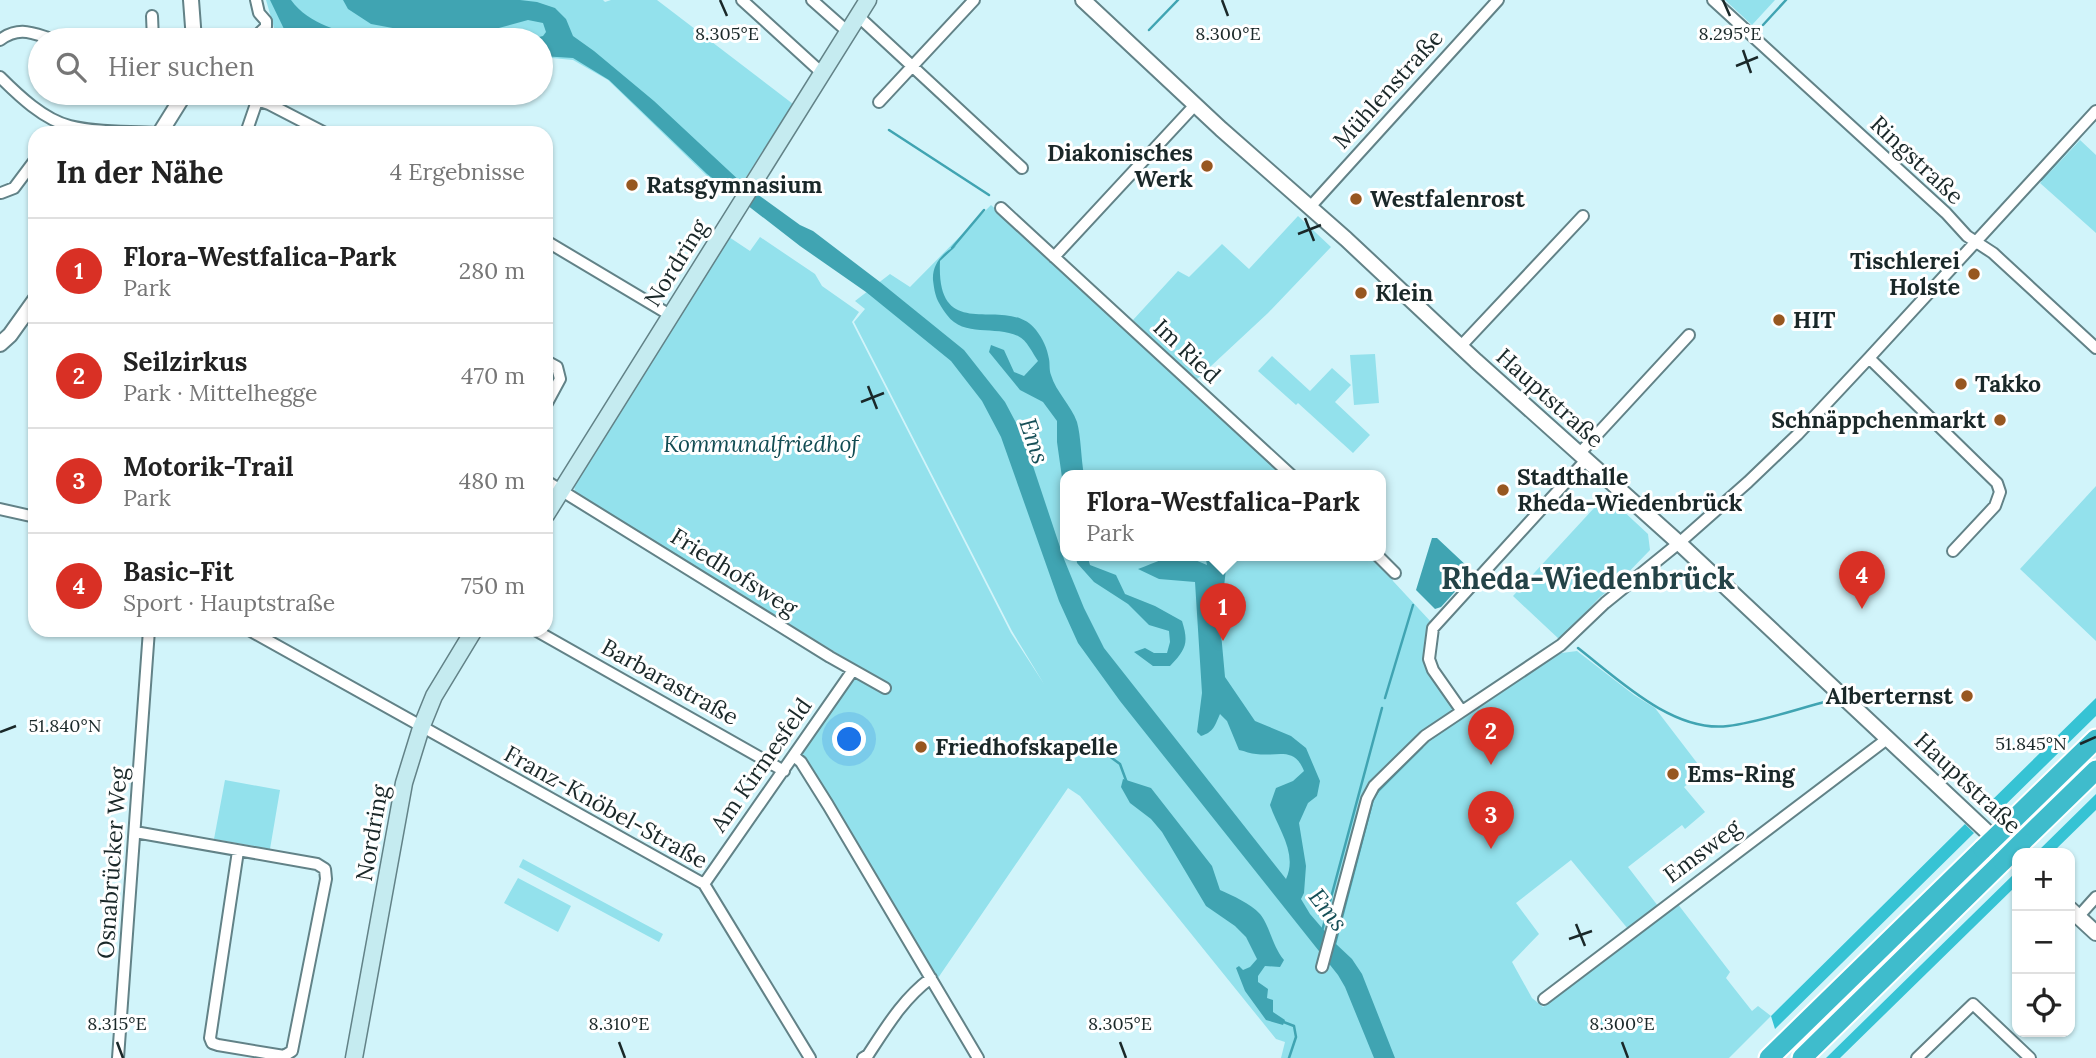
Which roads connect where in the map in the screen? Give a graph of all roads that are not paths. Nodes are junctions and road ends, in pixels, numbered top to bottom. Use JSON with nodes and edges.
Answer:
{"nodes":[{"id":1,"x":191,"y":0,"type":"edge"},
{"id":2,"x":256,"y":0,"type":"edge"},
{"id":3,"x":742,"y":0,"type":"edge"},
{"id":4,"x":812,"y":0,"type":"edge"},
{"id":5,"x":868,"y":0,"type":"edge"},
{"id":6,"x":974,"y":0,"type":"edge"},
{"id":7,"x":1083,"y":0,"type":"edge"},
{"id":8,"x":1498,"y":0,"type":"edge"},
{"id":9,"x":1713,"y":0,"type":"edge"},
{"id":10,"x":152,"y":16,"type":"dead end"},
{"id":11,"x":858,"y":16,"type":"junction"},
{"id":12,"x":152,"y":28,"type":"edge"},
{"id":13,"x":193,"y":28,"type":"edge"},
{"id":14,"x":265,"y":28,"type":"edge"},
{"id":15,"x":848,"y":32,"type":"junction"},
{"id":16,"x":28,"y":33,"type":"edge"},
{"id":17,"x":0,"y":40,"type":"edge"},
{"id":18,"x":914,"y":66,"type":"junction"},
{"id":19,"x":822,"y":73,"type":"junction"},
{"id":20,"x":0,"y":77,"type":"edge"},
{"id":21,"x":28,"y":101,"type":"edge"},
{"id":22,"x":879,"y":102,"type":"dead end"},
{"id":23,"x":33,"y":105,"type":"edge"},
{"id":24,"x":177,"y":105,"type":"edge"},
{"id":25,"x":256,"y":105,"type":"edge"},
{"id":26,"x":271,"y":105,"type":"edge"},
{"id":27,"x":1195,"y":105,"type":"junction"},
{"id":28,"x":2096,"y":111,"type":"edge"},
{"id":29,"x":56,"y":126,"type":"edge"},
{"id":30,"x":163,"y":126,"type":"edge"},
{"id":31,"x":248,"y":126,"type":"edge"},
{"id":32,"x":311,"y":126,"type":"edge"},
{"id":33,"x":1022,"y":168,"type":"dead end"},
{"id":34,"x":28,"y":169,"type":"edge"},
{"id":35,"x":0,"y":195,"type":"edge"},
{"id":36,"x":1310,"y":207,"type":"junction"},
{"id":37,"x":1001,"y":208,"type":"dead end"},
{"id":38,"x":1583,"y":215,"type":"dead end"},
{"id":39,"x":1976,"y":242,"type":"junction"},
{"id":40,"x":553,"y":245,"type":"edge"},
{"id":41,"x":1054,"y":257,"type":"junction"},
{"id":42,"x":28,"y":310,"type":"edge"},
{"id":43,"x":670,"y":315,"type":"junction"},
{"id":44,"x":1689,"y":335,"type":"dead end"},
{"id":45,"x":0,"y":344,"type":"edge"},
{"id":46,"x":1460,"y":347,"type":"junction"},
{"id":47,"x":2096,"y":348,"type":"edge"},
{"id":48,"x":1869,"y":358,"type":"junction"},
{"id":49,"x":553,"y":365,"type":"edge"},
{"id":50,"x":553,"y":393,"type":"edge"},
{"id":51,"x":1583,"y":457,"type":"junction"},
{"id":52,"x":1286,"y":470,"type":"edge"},
{"id":53,"x":553,"y":485,"type":"edge"},
{"id":54,"x":562,"y":490,"type":"junction"},
{"id":55,"x":553,"y":504,"type":"edge"},
{"id":56,"x":0,"y":509,"type":"edge"},
{"id":57,"x":28,"y":515,"type":"edge"},
{"id":58,"x":1679,"y":543,"type":"junction"},
{"id":59,"x":1953,"y":551,"type":"dead end"},
{"id":60,"x":1383,"y":561,"type":"edge"},
{"id":61,"x":1395,"y":573,"type":"dead end"},
{"id":62,"x":149,"y":637,"type":"edge"},
{"id":63,"x":261,"y":637,"type":"edge"},
{"id":64,"x":470,"y":637,"type":"edge"},
{"id":65,"x":547,"y":637,"type":"edge"},
{"id":66,"x":853,"y":670,"type":"junction"},
{"id":67,"x":885,"y":688,"type":"dead end"},
{"id":68,"x":1461,"y":710,"type":"junction"},
{"id":69,"x":421,"y":728,"type":"junction"},
{"id":70,"x":1887,"y":739,"type":"junction"},
{"id":71,"x":2096,"y":739,"type":"edge"},
{"id":72,"x":794,"y":757,"type":"junction"},
{"id":73,"x":2096,"y":770,"type":"edge"},
{"id":74,"x":784,"y":771,"type":"junction"},
{"id":75,"x":135,"y":832,"type":"junction"},
{"id":76,"x":2020,"y":848,"type":"edge"},
{"id":77,"x":238,"y":851,"type":"junction"},
{"id":78,"x":2012,"y":852,"type":"edge"},
{"id":79,"x":2012,"y":856,"type":"edge"},
{"id":80,"x":704,"y":884,"type":"junction"},
{"id":81,"x":2096,"y":897,"type":"edge"},
{"id":82,"x":2075,"y":912,"type":"edge"},
{"id":83,"x":2075,"y":914,"type":"edge"},
{"id":84,"x":2096,"y":933,"type":"edge"},
{"id":85,"x":1322,"y":967,"type":"dead end"},
{"id":86,"x":931,"y":978,"type":"junction"},
{"id":87,"x":1544,"y":999,"type":"dead end"},
{"id":88,"x":118,"y":1058,"type":"edge"},
{"id":89,"x":354,"y":1058,"type":"edge"},
{"id":90,"x":810,"y":1058,"type":"edge"},
{"id":91,"x":863,"y":1058,"type":"edge"},
{"id":92,"x":978,"y":1058,"type":"edge"},
{"id":93,"x":1769,"y":1058,"type":"edge"},
{"id":94,"x":1802,"y":1058,"type":"edge"},
{"id":95,"x":1917,"y":1058,"type":"edge"},
{"id":96,"x":2030,"y":1058,"type":"edge"}],
"edges":[{"from":1,"to":13,"type":"street"},
{"from":2,"to":14,"type":"street"},
{"from":3,"to":19,"type":"street"},
{"from":4,"to":15,"type":"street"},
{"from":5,"to":11,"type":"main road","name":"Nordring"},
{"from":6,"to":18,"type":"street"},
{"from":7,"to":27,"type":"street","name":"Hauptstraße"},
{"from":8,"to":36,"type":"street","name":"Mühlenstraße"},
{"from":9,"to":39,"type":"street","name":"Ringstraße"},
{"from":10,"to":12,"type":"street"},
{"from":11,"to":15,"type":"main road","name":"Nordring"},
{"from":11,"to":18,"type":"street"},
{"from":15,"to":19,"type":"main road","name":"Nordring"},
{"from":16,"to":17,"type":"street"},
{"from":18,"to":22,"type":"street"},
{"from":18,"to":33,"type":"street"},
{"from":19,"to":43,"type":"main road","name":"Nordring"},
{"from":20,"to":21,"type":"street"},
{"from":23,"to":29,"type":"street"},
{"from":24,"to":30,"type":"street"},
{"from":25,"to":31,"type":"street"},
{"from":26,"to":32,"type":"street"},
{"from":27,"to":36,"type":"street","name":"Hauptstraße"},
{"from":27,"to":41,"type":"street"},
{"from":28,"to":39,"type":"street"},
{"from":34,"to":35,"type":"street"},
{"from":36,"to":46,"type":"street","name":"Hauptstraße"},
{"from":37,"to":41,"type":"street","name":"Im Ried"},
{"from":38,"to":46,"type":"street"},
{"from":39,"to":47,"type":"street","name":"Ringstraße"},
{"from":39,"to":48,"type":"street"},
{"from":40,"to":43,"type":"street"},
{"from":41,"to":52,"type":"street","name":"Im Ried"},
{"from":42,"to":45,"type":"street"},
{"from":43,"to":54,"type":"main road","name":"Nordring"},
{"from":44,"to":51,"type":"street"},
{"from":46,"to":51,"type":"street","name":"Hauptstraße"},
{"from":48,"to":58,"type":"street"},
{"from":48,"to":59,"type":"street"},
{"from":49,"to":50,"type":"street"},
{"from":51,"to":58,"type":"street","name":"Hauptstraße"},
{"from":51,"to":68,"type":"street"},
{"from":53,"to":54,"type":"street","name":"Friedhofsweg"},
{"from":54,"to":55,"type":"main road","name":"Nordring"},
{"from":54,"to":66,"type":"street","name":"Friedhofsweg"},
{"from":56,"to":57,"type":"street"},
{"from":58,"to":68,"type":"street"},
{"from":58,"to":70,"type":"street","name":"Hauptstraße"},
{"from":60,"to":61,"type":"street"},
{"from":62,"to":75,"type":"street","name":"Osnabrücker Weg"},
{"from":63,"to":69,"type":"street","name":"Franz-Knöbel-Straße"},
{"from":64,"to":69,"type":"main road","name":"Nordring"},
{"from":65,"to":74,"type":"street","name":"Barbarastraße"},
{"from":66,"to":67,"type":"street","name":"Friedhofsweg"},
{"from":66,"to":72,"type":"street","name":"Am Kirmesfeld"},
{"from":68,"to":85,"type":"street"},
{"from":69,"to":80,"type":"street","name":"Franz-Knöbel-Straße"},
{"from":69,"to":89,"type":"main road","name":"Nordring"},
{"from":70,"to":78,"type":"street","name":"Hauptstraße"},
{"from":70,"to":87,"type":"street","name":"Emsweg"},
{"from":71,"to":93,"type":"highway","bridge":true},
{"from":72,"to":74,"type":"street","name":"Am Kirmesfeld"},
{"from":72,"to":86,"type":"street"},
{"from":73,"to":76,"type":"highway"},
{"from":74,"to":80,"type":"street","name":"Am Kirmesfeld"},
{"from":75,"to":77,"type":"street"},
{"from":75,"to":88,"type":"street","name":"Osnabrücker Weg"},
{"from":77,"to":77,"type":"street"},
{"from":79,"to":94,"type":"highway"},
{"from":80,"to":90,"type":"street","name":"Franz-Knöbel-Straße"},
{"from":81,"to":82,"type":"street"},
{"from":83,"to":84,"type":"street"},
{"from":86,"to":91,"type":"street"},
{"from":86,"to":92,"type":"street"},
{"from":95,"to":96,"type":"street"}]}
